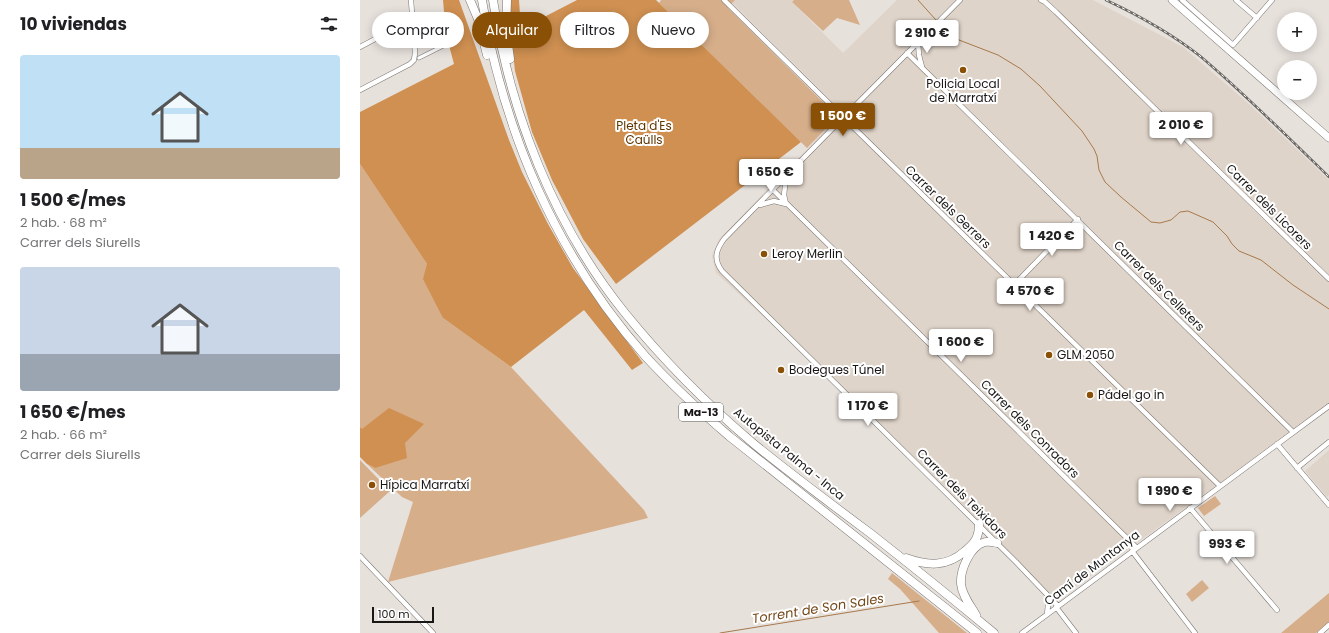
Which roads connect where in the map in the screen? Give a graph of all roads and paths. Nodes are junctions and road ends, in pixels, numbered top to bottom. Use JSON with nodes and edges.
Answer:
{"nodes":[{"id":1,"x":411,"y":0,"type":"edge"},
{"id":2,"x":470,"y":0,"type":"edge"},
{"id":3,"x":482,"y":0,"type":"edge"},
{"id":4,"x":493,"y":0,"type":"edge"},
{"id":5,"x":507,"y":0,"type":"edge"},
{"id":6,"x":724,"y":0,"type":"edge"},
{"id":7,"x":960,"y":0,"type":"edge"},
{"id":8,"x":1041,"y":0,"type":"edge"},
{"id":9,"x":1172,"y":0,"type":"edge"},
{"id":10,"x":1182,"y":0,"type":"edge"},
{"id":11,"x":1236,"y":0,"type":"edge"},
{"id":12,"x":1272,"y":0,"type":"edge"},
{"id":13,"x":412,"y":12,"type":"edge"},
{"id":14,"x":1256,"y":18,"type":"junction"},
{"id":15,"x":372,"y":41,"type":"edge"},
{"id":16,"x":918,"y":43,"type":"junction"},
{"id":17,"x":360,"y":47,"type":"edge"},
{"id":18,"x":415,"y":48,"type":"edge"},
{"id":19,"x":439,"y":48,"type":"edge"},
{"id":20,"x":907,"y":53,"type":"junction"},
{"id":21,"x":419,"y":58,"type":"dead end"},
{"id":22,"x":922,"y":68,"type":"junction"},
{"id":23,"x":512,"y":89,"type":"junction"},
{"id":24,"x":360,"y":90,"type":"edge"},
{"id":25,"x":504,"y":101,"type":"junction"},
{"id":26,"x":851,"y":110,"type":"junction"},
{"id":27,"x":837,"y":111,"type":"junction"},
{"id":28,"x":836,"y":125,"type":"junction"},
{"id":29,"x":852,"y":126,"type":"junction"},
{"id":30,"x":1329,"y":138,"type":"edge"},
{"id":31,"x":786,"y":177,"type":"junction"},
{"id":32,"x":773,"y":190,"type":"junction"},
{"id":33,"x":786,"y":204,"type":"junction"},
{"id":34,"x":758,"y":205,"type":"junction"},
{"id":35,"x":1078,"y":219,"type":"junction"},
{"id":36,"x":1329,"y":279,"type":"edge"},
{"id":37,"x":1014,"y":285,"type":"junction"},
{"id":38,"x":1329,"y":406,"type":"edge"},
{"id":39,"x":1293,"y":432,"type":"junction"},
{"id":40,"x":1329,"y":442,"type":"edge"},
{"id":41,"x":1277,"y":444,"type":"junction"},
{"id":42,"x":1297,"y":468,"type":"junction"},
{"id":43,"x":1220,"y":486,"type":"junction"},
{"id":44,"x":1328,"y":501,"type":"edge"},
{"id":45,"x":1190,"y":508,"type":"junction"},
{"id":46,"x":978,"y":524,"type":"junction"},
{"id":47,"x":997,"y":543,"type":"junction"},
{"id":48,"x":1135,"y":549,"type":"junction"},
{"id":49,"x":898,"y":555,"type":"junction"},
{"id":50,"x":360,"y":556,"type":"edge"},
{"id":51,"x":1049,"y":596,"type":"junction"},
{"id":52,"x":1057,"y":606,"type":"junction"},
{"id":53,"x":1277,"y":610,"type":"dead end"},
{"id":54,"x":1047,"y":614,"type":"junction"},
{"id":55,"x":981,"y":622,"type":"junction"},
{"id":56,"x":1329,"y":626,"type":"edge"},
{"id":57,"x":433,"y":633,"type":"edge"},
{"id":58,"x":977,"y":633,"type":"edge"},
{"id":59,"x":994,"y":633,"type":"edge"},
{"id":60,"x":1022,"y":633,"type":"edge"},
{"id":61,"x":1076,"y":633,"type":"edge"},
{"id":62,"x":1195,"y":633,"type":"edge"},
{"id":63,"x":1320,"y":633,"type":"edge"}],
"edges":[{"from":1,"to":13,"type":"street"},
{"from":2,"to":25,"type":"highway"},
{"from":3,"to":25,"type":"highway","name":"Autopista Palma - Inca","number":"Ma-13"},
{"from":4,"to":23,"type":"highway","name":"Autopista Palma - Inca","number":"Ma-13"},
{"from":5,"to":23,"type":"highway"},
{"from":6,"to":27,"type":"street"},
{"from":7,"to":16,"type":"street"},
{"from":8,"to":36,"type":"street","name":"Carrer dels Licorers"},
{"from":9,"to":30,"type":"main road"},
{"from":10,"to":14,"type":"street"},
{"from":11,"to":14,"type":"street"},
{"from":12,"to":14,"type":"street"},
{"from":15,"to":17,"type":"street"},
{"from":16,"to":20,"type":"street"},
{"from":16,"to":22,"type":"street"},
{"from":18,"to":24,"type":"street"},
{"from":19,"to":21,"type":"street"},
{"from":20,"to":22,"type":"street","name":"Carrer dels Celleters"},
{"from":20,"to":26,"type":"street"},
{"from":22,"to":35,"type":"street","name":"Carrer dels Celleters"},
{"from":23,"to":49,"type":"highway","name":"Autopista Palma - Inca","number":"Ma-13"},
{"from":25,"to":58,"type":"highway","name":"Autopista Palma - Inca","number":"Ma-13"},
{"from":26,"to":27,"type":"street"},
{"from":26,"to":29,"type":"street"},
{"from":27,"to":28,"type":"street"},
{"from":28,"to":29,"type":"street"},
{"from":28,"to":31,"type":"street"},
{"from":29,"to":37,"type":"street","name":"Carrer dels Gerrers"},
{"from":31,"to":32,"type":"street"},
{"from":31,"to":33,"type":"street"},
{"from":32,"to":33,"type":"street","name":"Carrer dels Conradors"},
{"from":32,"to":34,"type":"street"},
{"from":33,"to":34,"type":"street"},
{"from":33,"to":48,"type":"street","name":"Carrer dels Conradors"},
{"from":34,"to":46,"type":"street","name":"Carrer dels Teixidors"},
{"from":35,"to":37,"type":"street"},
{"from":35,"to":39,"type":"street","name":"Carrer dels Celleters"},
{"from":37,"to":43,"type":"street","name":"Carrer dels Gerrers"},
{"from":38,"to":39,"type":"street","name":"Camí de Muntanya"},
{"from":39,"to":41,"type":"street","name":"Camí de Muntanya"},
{"from":40,"to":42,"type":"street"},
{"from":41,"to":42,"type":"street"},
{"from":41,"to":43,"type":"street","name":"Camí de Muntanya"},
{"from":42,"to":44,"type":"street"},
{"from":43,"to":45,"type":"street","name":"Camí de Muntanya"},
{"from":45,"to":48,"type":"street","name":"Camí de Muntanya"},
{"from":45,"to":53,"type":"street"},
{"from":46,"to":47,"type":"street","name":"Carrer dels Teixidors"},
{"from":46,"to":49,"type":"highway"},
{"from":47,"to":51,"type":"street","name":"Carrer dels Teixidors"},
{"from":47,"to":55,"type":"highway"},
{"from":48,"to":52,"type":"street","name":"Camí de Muntanya"},
{"from":48,"to":62,"type":"street","name":"Carrer dels Conradors"},
{"from":49,"to":55,"type":"highway","name":"Autopista Palma - Inca","number":"Ma-13"},
{"from":50,"to":57,"type":"street"},
{"from":51,"to":52,"type":"street","name":"Carrer dels Teixidors"},
{"from":51,"to":54,"type":"street"},
{"from":52,"to":54,"type":"street","name":"Camí de Muntanya"},
{"from":52,"to":61,"type":"street","name":"Carrer dels Teixidors"},
{"from":54,"to":60,"type":"street","name":"Camí de Muntanya"},
{"from":55,"to":59,"type":"highway","name":"Autopista Palma - Inca","number":"Ma-13"},
{"from":56,"to":63,"type":"street"}]}
